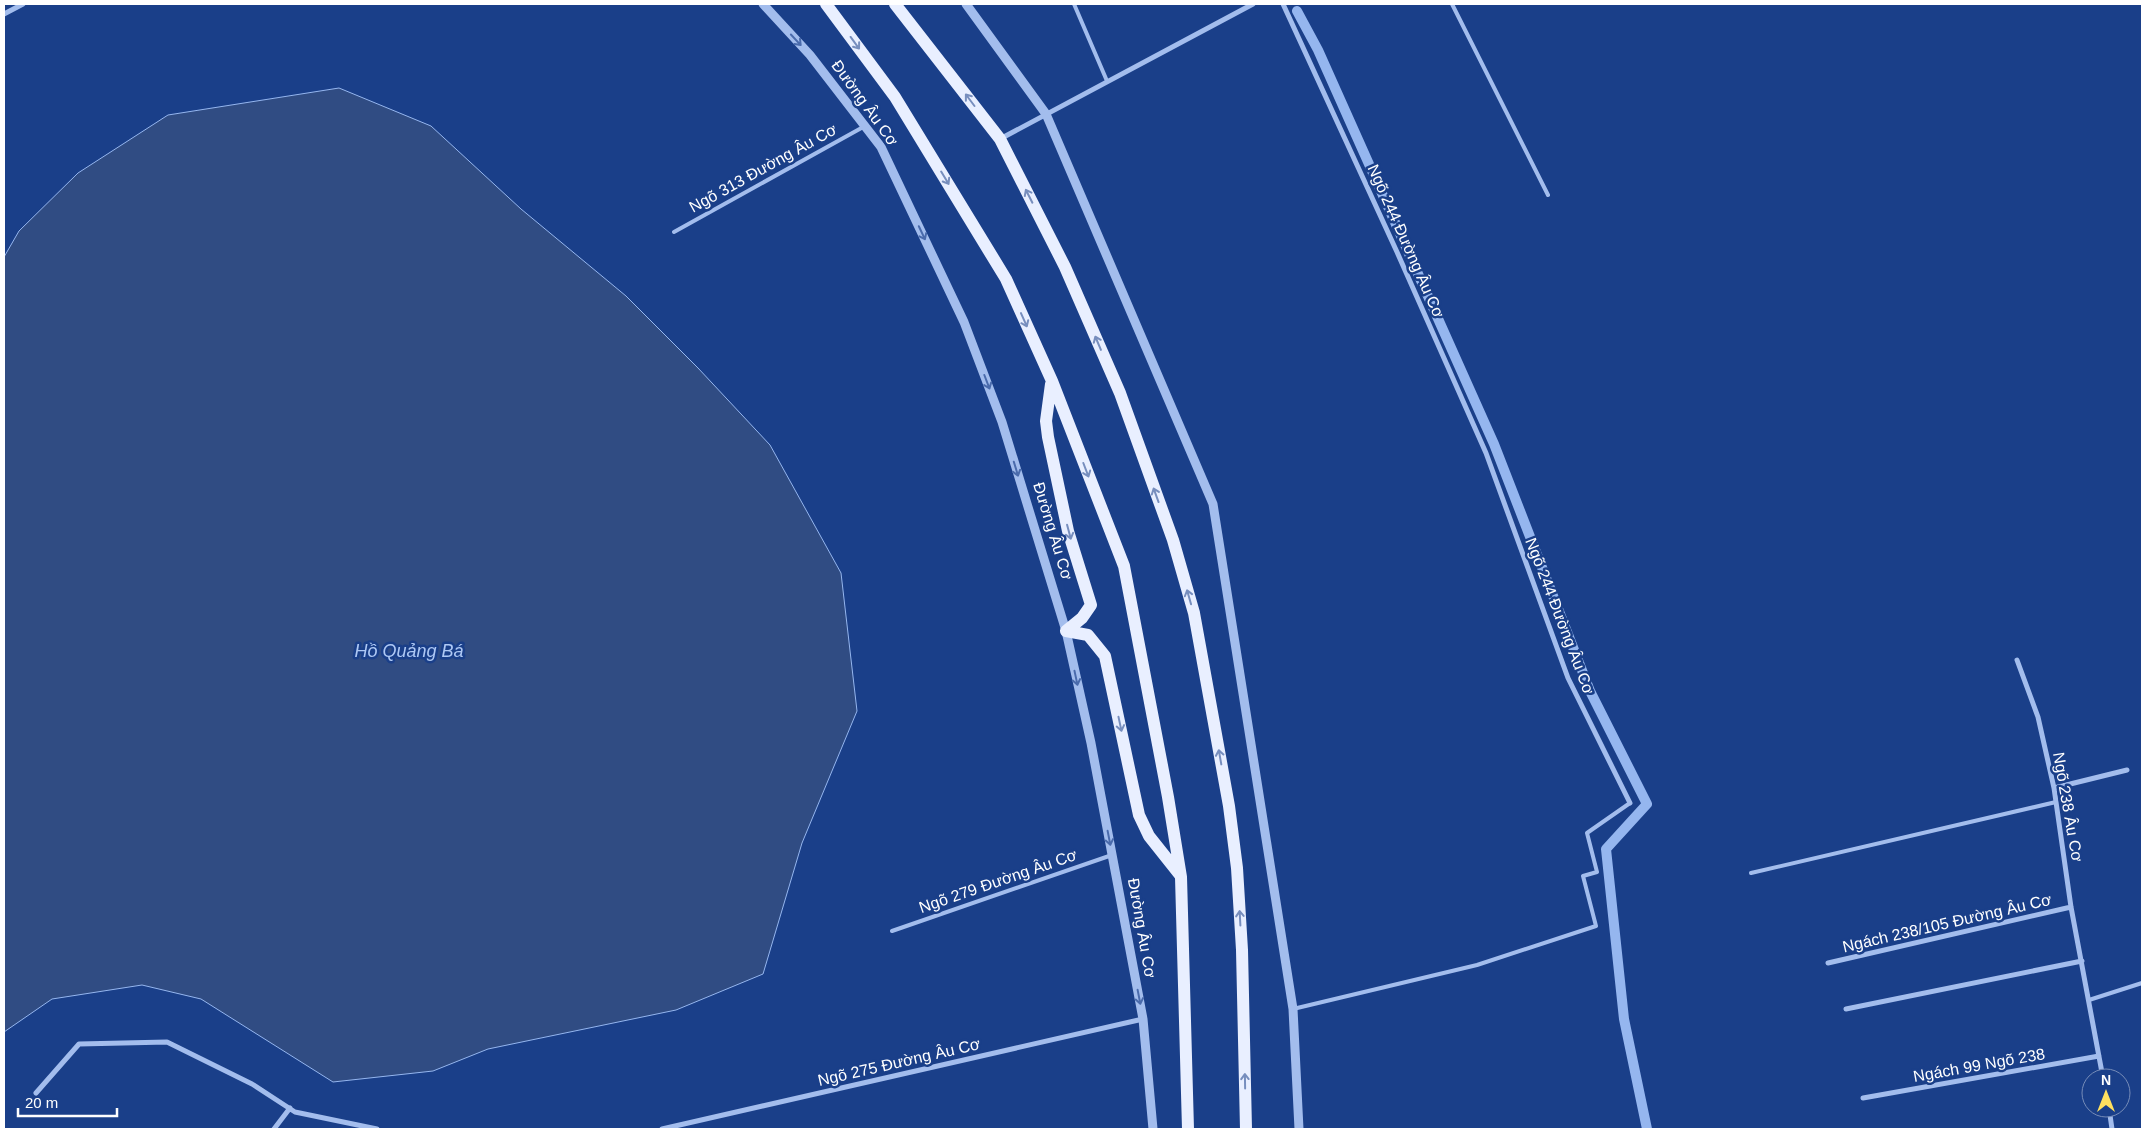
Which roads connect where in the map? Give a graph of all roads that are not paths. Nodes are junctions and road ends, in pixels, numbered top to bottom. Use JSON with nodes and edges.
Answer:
{"nodes":[{"id":1,"x":23,"y":4,"type":"edge"},
{"id":2,"x":763,"y":4,"type":"edge"},
{"id":3,"x":826,"y":4,"type":"edge"},
{"id":4,"x":895,"y":4,"type":"edge"},
{"id":5,"x":966,"y":4,"type":"edge"},
{"id":6,"x":1074,"y":4,"type":"edge"},
{"id":7,"x":1253,"y":4,"type":"edge"},
{"id":8,"x":1283,"y":4,"type":"edge"},
{"id":9,"x":1452,"y":4,"type":"edge"},
{"id":10,"x":4,"y":14,"type":"edge"},
{"id":11,"x":1107,"y":82,"type":"junction"},
{"id":12,"x":1046,"y":114,"type":"junction"},
{"id":13,"x":865,"y":126,"type":"junction"},
{"id":14,"x":1000,"y":139,"type":"junction"},
{"id":15,"x":1548,"y":195,"type":"dead end"},
{"id":16,"x":674,"y":232,"type":"dead end"},
{"id":17,"x":1052,"y":381,"type":"junction"},
{"id":18,"x":1066,"y":631,"type":"junction"},
{"id":19,"x":2017,"y":660,"type":"dead end"},
{"id":20,"x":2127,"y":770,"type":"dead end"},
{"id":21,"x":2054,"y":788,"type":"junction"},
{"id":22,"x":2056,"y":802,"type":"junction"},
{"id":23,"x":1630,"y":803,"type":"joint"},
{"id":24,"x":1112,"y":855,"type":"junction"},
{"id":25,"x":1751,"y":873,"type":"dead end"},
{"id":26,"x":1181,"y":876,"type":"junction"},
{"id":27,"x":2071,"y":907,"type":"junction"},
{"id":28,"x":892,"y":931,"type":"dead end"},
{"id":29,"x":2082,"y":961,"type":"junction"},
{"id":30,"x":1828,"y":963,"type":"dead end"},
{"id":31,"x":2142,"y":983,"type":"edge"},
{"id":32,"x":2089,"y":1000,"type":"junction"},
{"id":33,"x":1294,"y":1009,"type":"junction"},
{"id":34,"x":1846,"y":1009,"type":"dead end"},
{"id":35,"x":1143,"y":1019,"type":"junction"},
{"id":36,"x":2100,"y":1056,"type":"junction"},
{"id":37,"x":2102,"y":1068,"type":"edge"},
{"id":38,"x":36,"y":1093,"type":"dead end"},
{"id":39,"x":1863,"y":1098,"type":"dead end"},
{"id":40,"x":290,"y":1108,"type":"junction"},
{"id":41,"x":274,"y":1129,"type":"edge"},
{"id":42,"x":378,"y":1129,"type":"edge"},
{"id":43,"x":662,"y":1129,"type":"edge"},
{"id":44,"x":1153,"y":1129,"type":"edge"},
{"id":45,"x":1188,"y":1129,"type":"edge"},
{"id":46,"x":1246,"y":1129,"type":"edge"},
{"id":47,"x":1299,"y":1129,"type":"edge"}],
"edges":[{"from":1,"to":10,"type":"street"},
{"from":2,"to":13,"type":"street","name":"Đường Âu Cơ","one_way":true},
{"from":3,"to":17,"type":"main road","name":"Đường Âu Cơ","one_way":true},
{"from":14,"to":4,"type":"main road","one_way":true},
{"from":5,"to":12,"type":"street"},
{"from":6,"to":11,"type":"lane"},
{"from":7,"to":11,"type":"street"},
{"from":8,"to":23,"type":"street","name":"Ngõ 244 Đường Âu Cơ"},
{"from":9,"to":15,"type":"lane"},
{"from":11,"to":12,"type":"street"},
{"from":12,"to":14,"type":"street"},
{"from":12,"to":33,"type":"street"},
{"from":13,"to":16,"type":"lane","name":"Ngõ 313 Đường Âu Cơ"},
{"from":13,"to":18,"type":"street","name":"Đường Âu Cơ","one_way":true},
{"from":46,"to":14,"type":"main road","one_way":true},
{"from":17,"to":18,"type":"main road","one_way":true},
{"from":17,"to":26,"type":"main road","name":"Đường Âu Cơ","one_way":true},
{"from":18,"to":24,"type":"street","name":"Đường Âu Cơ","one_way":true},
{"from":18,"to":26,"type":"main road","one_way":true},
{"from":19,"to":21,"type":"street","name":"Ngõ 238 Âu Cơ"},
{"from":20,"to":21,"type":"street"},
{"from":21,"to":22,"type":"street","name":"Ngõ 238 Âu Cơ"},
{"from":22,"to":25,"type":"lane"},
{"from":22,"to":27,"type":"street","name":"Ngõ 238 Âu Cơ"},
{"from":23,"to":33,"type":"lane","name":"Ngõ 244 Đường Âu Cơ"},
{"from":24,"to":28,"type":"lane","name":"Ngõ 279 Đường Âu Cơ"},
{"from":24,"to":35,"type":"street","name":"Đường Âu Cơ","one_way":true},
{"from":26,"to":45,"type":"main road","name":"Đường Âu Cơ"},
{"from":27,"to":29,"type":"street","name":"Ngõ 238 Âu Cơ"},
{"from":27,"to":30,"type":"street","name":"Ngách 238/105 Đường Âu Cơ"},
{"from":29,"to":32,"type":"street","name":"Ngõ 238 Âu Cơ"},
{"from":29,"to":34,"type":"street"},
{"from":31,"to":32,"type":"lane"},
{"from":32,"to":36,"type":"street","name":"Ngõ 238 Âu Cơ"},
{"from":33,"to":47,"type":"street"},
{"from":35,"to":43,"type":"street","name":"Ngõ 275 Đường Âu Cơ"},
{"from":35,"to":44,"type":"street","name":"Đường Âu Cơ"},
{"from":36,"to":37,"type":"street","name":"Ngõ 238 Âu Cơ"},
{"from":36,"to":39,"type":"street","name":"Ngách 99 Ngõ 238"},
{"from":38,"to":40,"type":"street"},
{"from":40,"to":41,"type":"street"},
{"from":40,"to":42,"type":"street"}]}
